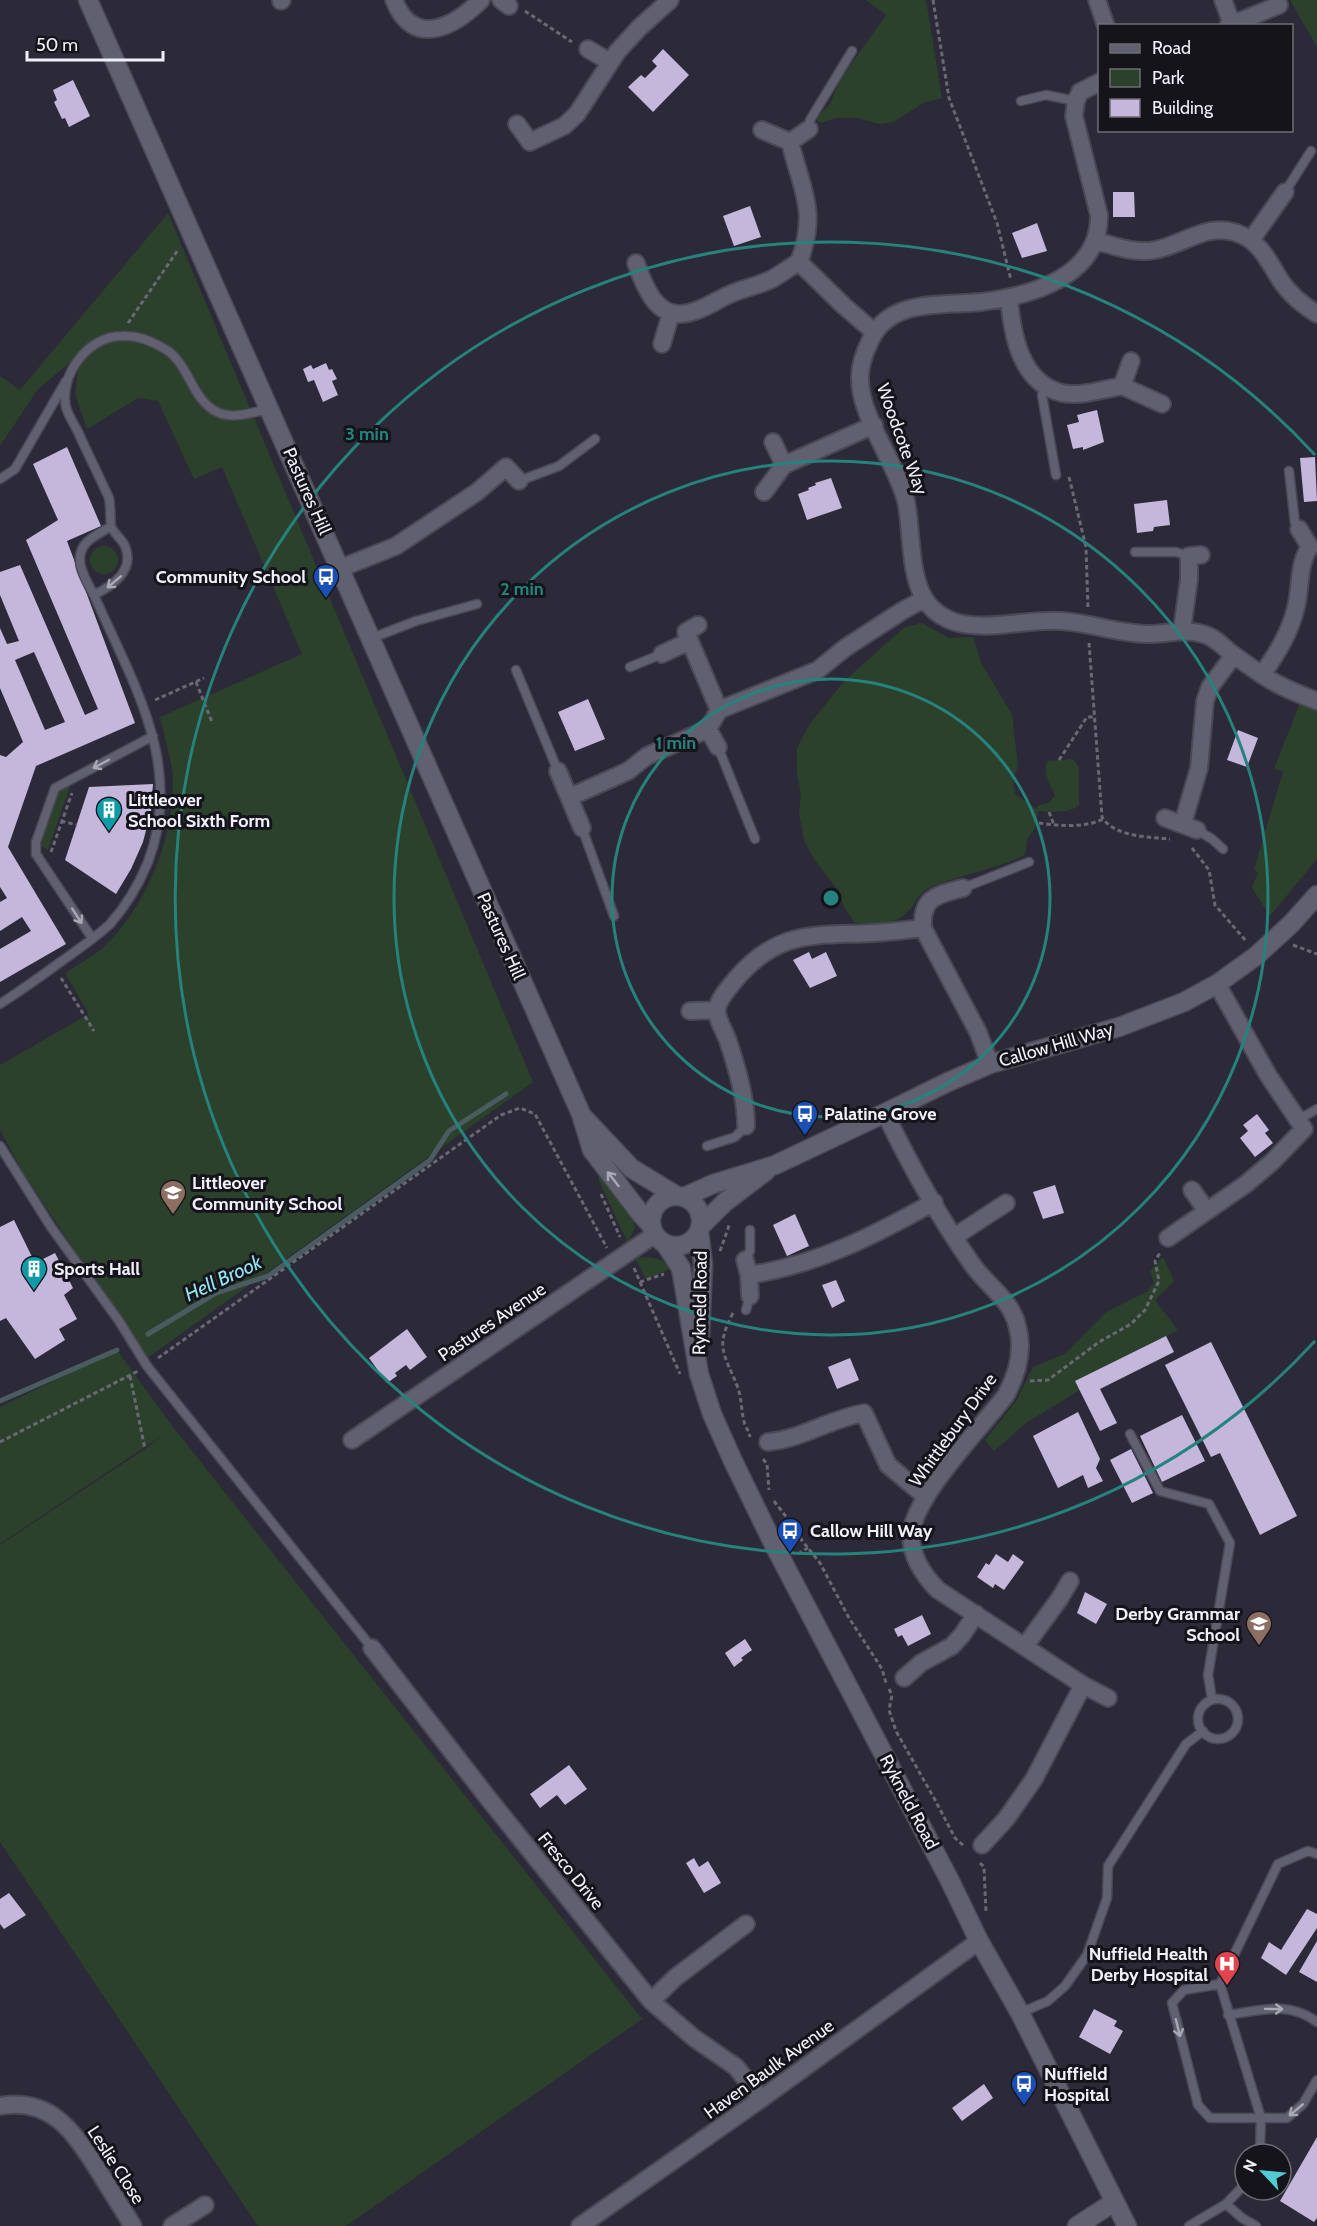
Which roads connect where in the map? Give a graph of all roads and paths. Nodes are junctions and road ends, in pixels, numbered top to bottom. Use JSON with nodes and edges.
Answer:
{"nodes":[{"id":1,"x":88,"y":0,"type":"edge"},
{"id":2,"x":394,"y":0,"type":"edge"},
{"id":3,"x":481,"y":0,"type":"edge"},
{"id":4,"x":670,"y":0,"type":"edge"},
{"id":5,"x":933,"y":0,"type":"edge"},
{"id":6,"x":1097,"y":0,"type":"edge"},
{"id":7,"x":1223,"y":0,"type":"edge"},
{"id":8,"x":505,"y":3,"type":"edge"},
{"id":9,"x":1279,"y":5,"type":"dead end"},
{"id":10,"x":1105,"y":24,"type":"edge"},
{"id":11,"x":1230,"y":24,"type":"edge"},
{"id":12,"x":1232,"y":24,"type":"edge"},
{"id":13,"x":588,"y":49,"type":"joint"},
{"id":14,"x":852,"y":51,"type":"dead end"},
{"id":15,"x":610,"y":62,"type":"junction"},
{"id":16,"x":1098,"y":83,"type":"edge"},
{"id":17,"x":1021,"y":101,"type":"dead end"},
{"id":18,"x":1076,"y":101,"type":"junction"},
{"id":19,"x":518,"y":124,"type":"dead end"},
{"id":20,"x":809,"y":129,"type":"joint"},
{"id":21,"x":762,"y":130,"type":"dead end"},
{"id":22,"x":790,"y":142,"type":"junction"},
{"id":23,"x":1311,"y":152,"type":"dead end"},
{"id":24,"x":1285,"y":192,"type":"joint"},
{"id":25,"x":1251,"y":240,"type":"junction"},
{"id":26,"x":1096,"y":241,"type":"junction"},
{"id":27,"x":172,"y":258,"type":"dead end"},
{"id":28,"x":799,"y":262,"type":"junction"},
{"id":29,"x":636,"y":263,"type":"dead end"},
{"id":30,"x":1012,"y":297,"type":"junction"},
{"id":31,"x":671,"y":313,"type":"junction"},
{"id":32,"x":1317,"y":314,"type":"edge"},
{"id":33,"x":874,"y":332,"type":"junction"},
{"id":34,"x":120,"y":335,"type":"junction"},
{"id":35,"x":662,"y":344,"type":"dead end"},
{"id":36,"x":1131,"y":361,"type":"dead end"},
{"id":37,"x":66,"y":381,"type":"junction"},
{"id":38,"x":1047,"y":386,"type":"junction"},
{"id":39,"x":1122,"y":386,"type":"junction"},
{"id":40,"x":1162,"y":404,"type":"dead end"},
{"id":41,"x":271,"y":409,"type":"junction"},
{"id":42,"x":874,"y":425,"type":"junction"},
{"id":43,"x":596,"y":439,"type":"dead end"},
{"id":44,"x":773,"y":442,"type":"dead end"},
{"id":45,"x":784,"y":465,"type":"junction"},
{"id":46,"x":1067,"y":469,"type":"dead end"},
{"id":47,"x":1288,"y":471,"type":"dead end"},
{"id":48,"x":1056,"y":475,"type":"dead end"},
{"id":49,"x":0,"y":479,"type":"edge"},
{"id":50,"x":519,"y":481,"type":"joint"},
{"id":51,"x":764,"y":492,"type":"dead end"},
{"id":52,"x":111,"y":526,"type":"junction"},
{"id":53,"x":1299,"y":529,"type":"joint"},
{"id":54,"x":1313,"y":547,"type":"edge"},
{"id":55,"x":1135,"y":552,"type":"dead end"},
{"id":56,"x":1195,"y":556,"type":"joint"},
{"id":57,"x":341,"y":568,"type":"junction"},
{"id":58,"x":94,"y":595,"type":"junction"},
{"id":59,"x":924,"y":599,"type":"junction"},
{"id":60,"x":477,"y":604,"type":"dead end"},
{"id":61,"x":1089,"y":624,"type":"junction"},
{"id":62,"x":698,"y":625,"type":"dead end"},
{"id":63,"x":1182,"y":630,"type":"junction"},
{"id":64,"x":372,"y":638,"type":"junction"},
{"id":65,"x":690,"y":641,"type":"junction"},
{"id":66,"x":662,"y":654,"type":"joint"},
{"id":67,"x":1234,"y":655,"type":"junction"},
{"id":68,"x":630,"y":667,"type":"dead end"},
{"id":69,"x":516,"y":670,"type":"dead end"},
{"id":70,"x":1262,"y":675,"type":"junction"},
{"id":71,"x":204,"y":678,"type":"dead end"},
{"id":72,"x":195,"y":682,"type":"junction"},
{"id":73,"x":157,"y":699,"type":"dead end"},
{"id":74,"x":1317,"y":701,"type":"edge"},
{"id":75,"x":719,"y":710,"type":"junction"},
{"id":76,"x":1094,"y":717,"type":"junction"},
{"id":77,"x":212,"y":722,"type":"dead end"},
{"id":78,"x":708,"y":729,"type":"junction"},
{"id":79,"x":153,"y":736,"type":"junction"},
{"id":80,"x":718,"y":747,"type":"joint"},
{"id":81,"x":1059,"y":760,"type":"dead end"},
{"id":82,"x":558,"y":771,"type":"joint"},
{"id":83,"x":73,"y":793,"type":"dead end"},
{"id":84,"x":570,"y":797,"type":"junction"},
{"id":85,"x":1049,"y":812,"type":"dead end"},
{"id":86,"x":45,"y":816,"type":"junction"},
{"id":87,"x":1166,"y":818,"type":"dead end"},
{"id":88,"x":1103,"y":819,"type":"junction"},
{"id":89,"x":62,"y":821,"type":"junction"},
{"id":90,"x":1038,"y":823,"type":"dead end"},
{"id":91,"x":76,"y":825,"type":"dead end"},
{"id":92,"x":1054,"y":825,"type":"junction"},
{"id":93,"x":1190,"y":826,"type":"junction"},
{"id":94,"x":582,"y":828,"type":"joint"},
{"id":95,"x":755,"y":839,"type":"dead end"},
{"id":96,"x":1178,"y":841,"type":"dead end"},
{"id":97,"x":1186,"y":844,"type":"dead end"},
{"id":98,"x":1223,"y":849,"type":"dead end"},
{"id":99,"x":51,"y":852,"type":"dead end"},
{"id":100,"x":1029,"y":862,"type":"dead end"},
{"id":101,"x":963,"y":888,"type":"joint"},
{"id":102,"x":1315,"y":901,"type":"edge"},
{"id":103,"x":614,"y":916,"type":"dead end"},
{"id":104,"x":923,"y":928,"type":"junction"},
{"id":105,"x":92,"y":938,"type":"junction"},
{"id":106,"x":1271,"y":942,"type":"junction"},
{"id":107,"x":54,"y":966,"type":"junction"},
{"id":108,"x":1217,"y":984,"type":"junction"},
{"id":109,"x":0,"y":1005,"type":"edge"},
{"id":110,"x":717,"y":1010,"type":"junction"},
{"id":111,"x":690,"y":1011,"type":"dead end"},
{"id":112,"x":94,"y":1031,"type":"dead end"},
{"id":113,"x":990,"y":1064,"type":"junction"},
{"id":114,"x":1317,"y":1109,"type":"edge"},
{"id":115,"x":885,"y":1113,"type":"junction"},
{"id":116,"x":581,"y":1114,"type":"junction"},
{"id":117,"x":1298,"y":1120,"type":"junction"},
{"id":118,"x":746,"y":1126,"type":"joint"},
{"id":119,"x":0,"y":1146,"type":"edge"},
{"id":120,"x":707,"y":1146,"type":"dead end"},
{"id":121,"x":775,"y":1165,"type":"junction"},
{"id":122,"x":1192,"y":1190,"type":"dead end"},
{"id":123,"x":680,"y":1197,"type":"junction"},
{"id":124,"x":934,"y":1202,"type":"junction"},
{"id":125,"x":1006,"y":1203,"type":"dead end"},
{"id":126,"x":1206,"y":1210,"type":"junction"},
{"id":127,"x":700,"y":1228,"type":"junction"},
{"id":128,"x":750,"y":1230,"type":"dead end"},
{"id":129,"x":657,"y":1235,"type":"junction"},
{"id":130,"x":954,"y":1237,"type":"junction"},
{"id":131,"x":1168,"y":1238,"type":"joint"},
{"id":132,"x":615,"y":1263,"type":"junction"},
{"id":133,"x":747,"y":1268,"type":"junction"},
{"id":134,"x":640,"y":1282,"type":"dead end"},
{"id":135,"x":748,"y":1303,"type":"joint"},
{"id":136,"x":147,"y":1366,"type":"junction"},
{"id":137,"x":690,"y":1375,"type":"junction"},
{"id":138,"x":130,"y":1376,"type":"junction"},
{"id":139,"x":1012,"y":1383,"type":"junction"},
{"id":140,"x":1130,"y":1434,"type":"dead end"},
{"id":141,"x":352,"y":1440,"type":"dead end"},
{"id":142,"x":0,"y":1442,"type":"edge"},
{"id":143,"x":760,"y":1445,"type":"junction"},
{"id":144,"x":145,"y":1449,"type":"dead end"},
{"id":145,"x":926,"y":1497,"type":"junction"},
{"id":146,"x":1070,"y":1581,"type":"dead end"},
{"id":147,"x":976,"y":1614,"type":"junction"},
{"id":148,"x":1025,"y":1646,"type":"junction"},
{"id":149,"x":372,"y":1648,"type":"joint"},
{"id":150,"x":904,"y":1678,"type":"joint"},
{"id":151,"x":887,"y":1685,"type":"junction"},
{"id":152,"x":1083,"y":1685,"type":"junction"},
{"id":153,"x":1108,"y":1698,"type":"dead end"},
{"id":154,"x":1212,"y":1700,"type":"junction"},
{"id":155,"x":1203,"y":1731,"type":"junction"},
{"id":156,"x":978,"y":1850,"type":"junction"},
{"id":157,"x":1317,"y":1854,"type":"edge"},
{"id":158,"x":746,"y":1924,"type":"dead end"},
{"id":159,"x":979,"y":1941,"type":"junction"},
{"id":160,"x":1220,"y":1984,"type":"junction"},
{"id":161,"x":651,"y":2001,"type":"junction"},
{"id":162,"x":1020,"y":2013,"type":"junction"},
{"id":163,"x":1228,"y":2015,"type":"junction"},
{"id":164,"x":1317,"y":2022,"type":"edge"},
{"id":165,"x":1317,"y":2080,"type":"edge"},
{"id":166,"x":761,"y":2099,"type":"junction"},
{"id":167,"x":0,"y":2106,"type":"edge"},
{"id":168,"x":1261,"y":2118,"type":"junction"},
{"id":169,"x":1259,"y":2142,"type":"edge"},
{"id":170,"x":1233,"y":2197,"type":"edge"},
{"id":171,"x":1114,"y":2202,"type":"junction"},
{"id":172,"x":1226,"y":2204,"type":"junction"},
{"id":173,"x":206,"y":2205,"type":"dead end"},
{"id":174,"x":133,"y":2226,"type":"edge"},
{"id":175,"x":172,"y":2226,"type":"edge"},
{"id":176,"x":580,"y":2226,"type":"edge"},
{"id":177,"x":1077,"y":2226,"type":"edge"},
{"id":178,"x":1127,"y":2226,"type":"edge"},
{"id":179,"x":1189,"y":2226,"type":"edge"},
{"id":180,"x":1256,"y":2226,"type":"edge"}],
"edges":[{"from":1,"to":41,"type":"street","name":"Pastures Hill"},
{"from":2,"to":3,"type":"street"},
{"from":4,"to":15,"type":"street"},
{"from":5,"to":30,"type":"path"},
{"from":6,"to":10,"type":"street"},
{"from":7,"to":11,"type":"street"},
{"from":8,"to":13,"type":"path"},
{"from":9,"to":12,"type":"street"},
{"from":13,"to":15,"type":"street"},
{"from":14,"to":20,"type":"lane"},
{"from":15,"to":19,"type":"street"},
{"from":16,"to":18,"type":"street"},
{"from":17,"to":18,"type":"lane"},
{"from":18,"to":26,"type":"street"},
{"from":20,"to":22,"type":"street"},
{"from":21,"to":22,"type":"street"},
{"from":22,"to":28,"type":"street"},
{"from":23,"to":24,"type":"lane"},
{"from":24,"to":25,"type":"street"},
{"from":25,"to":26,"type":"street"},
{"from":25,"to":32,"type":"street"},
{"from":26,"to":30,"type":"street"},
{"from":27,"to":34,"type":"path"},
{"from":28,"to":31,"type":"street"},
{"from":28,"to":33,"type":"street"},
{"from":29,"to":31,"type":"street"},
{"from":30,"to":33,"type":"street"},
{"from":30,"to":38,"type":"street"},
{"from":31,"to":35,"type":"street"},
{"from":33,"to":42,"type":"street","name":"Woodcote Way"},
{"from":34,"to":37,"type":"lane"},
{"from":34,"to":41,"type":"lane"},
{"from":36,"to":39,"type":"street"},
{"from":37,"to":49,"type":"lane"},
{"from":37,"to":52,"type":"lane"},
{"from":38,"to":39,"type":"street"},
{"from":38,"to":48,"type":"lane"},
{"from":39,"to":40,"type":"street"},
{"from":41,"to":57,"type":"street","name":"Pastures Hill"},
{"from":42,"to":45,"type":"street"},
{"from":42,"to":59,"type":"street","name":"Woodcote Way"},
{"from":43,"to":50,"type":"lane"},
{"from":44,"to":45,"type":"street"},
{"from":45,"to":51,"type":"street"},
{"from":46,"to":61,"type":"path"},
{"from":47,"to":53,"type":"lane"},
{"from":50,"to":57,"type":"street"},
{"from":52,"to":58,"type":"lane"},
{"from":52,"to":58,"type":"lane","one_way":true},
{"from":53,"to":54,"type":"street"},
{"from":54,"to":70,"type":"street"},
{"from":55,"to":56,"type":"lane"},
{"from":56,"to":63,"type":"street"},
{"from":57,"to":64,"type":"street","name":"Pastures Hill"},
{"from":58,"to":79,"type":"lane"},
{"from":59,"to":61,"type":"street"},
{"from":59,"to":75,"type":"street"},
{"from":60,"to":64,"type":"lane"},
{"from":61,"to":63,"type":"street"},
{"from":61,"to":76,"type":"path"},
{"from":62,"to":65,"type":"street"},
{"from":63,"to":67,"type":"street"},
{"from":64,"to":116,"type":"street","name":"Pastures Hill"},
{"from":65,"to":66,"type":"street"},
{"from":65,"to":75,"type":"street"},
{"from":66,"to":68,"type":"lane"},
{"from":67,"to":70,"type":"street"},
{"from":67,"to":93,"type":"street"},
{"from":69,"to":82,"type":"lane"},
{"from":70,"to":74,"type":"street"},
{"from":71,"to":72,"type":"path"},
{"from":72,"to":73,"type":"path"},
{"from":72,"to":77,"type":"path"},
{"from":75,"to":78,"type":"street"},
{"from":76,"to":81,"type":"path"},
{"from":76,"to":88,"type":"path"},
{"from":78,"to":80,"type":"street"},
{"from":78,"to":84,"type":"street"},
{"from":79,"to":86,"type":"lane","one_way":true},
{"from":79,"to":105,"type":"lane"},
{"from":80,"to":95,"type":"lane"},
{"from":82,"to":84,"type":"street"},
{"from":83,"to":89,"type":"path"},
{"from":84,"to":94,"type":"street"},
{"from":85,"to":92,"type":"path"},
{"from":86,"to":89,"type":"path"},
{"from":86,"to":105,"type":"lane","one_way":true},
{"from":87,"to":93,"type":"street"},
{"from":88,"to":92,"type":"path"},
{"from":88,"to":96,"type":"path"},
{"from":89,"to":91,"type":"path"},
{"from":89,"to":99,"type":"path"},
{"from":90,"to":92,"type":"path"},
{"from":93,"to":98,"type":"lane"},
{"from":94,"to":103,"type":"lane"},
{"from":97,"to":106,"type":"path"},
{"from":100,"to":101,"type":"lane"},
{"from":101,"to":104,"type":"street"},
{"from":102,"to":106,"type":"street","name":"Callow Hill Way"},
{"from":104,"to":110,"type":"street"},
{"from":104,"to":113,"type":"street"},
{"from":105,"to":107,"type":"lane"},
{"from":106,"to":108,"type":"street","name":"Callow Hill Way"},
{"from":107,"to":109,"type":"lane"},
{"from":107,"to":112,"type":"path"},
{"from":108,"to":113,"type":"street","name":"Callow Hill Way"},
{"from":108,"to":117,"type":"street"},
{"from":110,"to":111,"type":"street"},
{"from":110,"to":118,"type":"street"},
{"from":113,"to":115,"type":"street","name":"Callow Hill Way"},
{"from":114,"to":117,"type":"lane"},
{"from":115,"to":121,"type":"street","name":"Callow Hill Way"},
{"from":115,"to":124,"type":"street","name":"Whittlebury Drive"},
{"from":116,"to":123,"type":"street","name":"Pastures Hill"},
{"from":129,"to":116,"type":"street","name":"Pastures Hill","one_way":true},
{"from":117,"to":126,"type":"street"},
{"from":118,"to":120,"type":"lane"},
{"from":119,"to":136,"type":"lane"},
{"from":121,"to":123,"type":"street","name":"Callow Hill Way"},
{"from":121,"to":127,"type":"street","name":"Callow Hill Way"},
{"from":122,"to":126,"type":"street"},
{"from":123,"to":127,"type":"street"},
{"from":123,"to":129,"type":"street"},
{"from":124,"to":130,"type":"street","name":"Whittlebury Drive"},
{"from":124,"to":133,"type":"street"},
{"from":125,"to":130,"type":"street"},
{"from":126,"to":131,"type":"street"},
{"from":127,"to":129,"type":"street"},
{"from":127,"to":137,"type":"street","name":"Rykneld Road"},
{"from":128,"to":133,"type":"lane"},
{"from":129,"to":132,"type":"street","name":"Pastures Avenue"},
{"from":129,"to":137,"type":"street","name":"Rykneld Road"},
{"from":130,"to":139,"type":"street","name":"Whittlebury Drive"},
{"from":131,"to":139,"type":"path"},
{"from":132,"to":136,"type":"path"},
{"from":132,"to":141,"type":"street","name":"Pastures Avenue"},
{"from":133,"to":135,"type":"street"},
{"from":134,"to":137,"type":"path"},
{"from":135,"to":143,"type":"path"},
{"from":136,"to":138,"type":"path"},
{"from":136,"to":149,"type":"lane"},
{"from":137,"to":159,"type":"street","name":"Rykneld Road"},
{"from":138,"to":142,"type":"path"},
{"from":138,"to":144,"type":"path"},
{"from":139,"to":145,"type":"street","name":"Whittlebury Drive"},
{"from":140,"to":154,"type":"lane"},
{"from":143,"to":145,"type":"street"},
{"from":143,"to":151,"type":"path"},
{"from":145,"to":147,"type":"street","name":"Whittlebury Drive"},
{"from":146,"to":148,"type":"street"},
{"from":147,"to":148,"type":"street","name":"Whittlebury Drive"},
{"from":147,"to":150,"type":"street"},
{"from":148,"to":152,"type":"street","name":"Whittlebury Drive"},
{"from":149,"to":161,"type":"street","name":"Fresco Drive"},
{"from":150,"to":151,"type":"path"},
{"from":151,"to":156,"type":"path"},
{"from":152,"to":153,"type":"street","name":"Whittlebury Drive"},
{"from":152,"to":156,"type":"street"},
{"from":154,"to":155,"type":"lane"},
{"from":154,"to":155,"type":"lane"},
{"from":155,"to":162,"type":"lane"},
{"from":156,"to":159,"type":"path"},
{"from":157,"to":160,"type":"lane"},
{"from":158,"to":161,"type":"street"},
{"from":159,"to":162,"type":"street","name":"Rykneld Road"},
{"from":159,"to":166,"type":"street","name":"Haven Baulk Avenue"},
{"from":160,"to":163,"type":"lane"},
{"from":160,"to":168,"type":"lane","one_way":true},
{"from":161,"to":166,"type":"street","name":"Fresco Drive"},
{"from":162,"to":171,"type":"street","name":"Rykneld Road"},
{"from":163,"to":164,"type":"lane","one_way":true},
{"from":163,"to":168,"type":"lane"},
{"from":165,"to":168,"type":"lane","one_way":true},
{"from":166,"to":176,"type":"street","name":"Haven Baulk Avenue"},
{"from":167,"to":174,"type":"street","name":"Leslie Close"},
{"from":168,"to":169,"type":"lane"},
{"from":170,"to":172,"type":"lane"},
{"from":171,"to":177,"type":"street"},
{"from":171,"to":178,"type":"street","name":"Rykneld Road"},
{"from":172,"to":179,"type":"lane"},
{"from":172,"to":180,"type":"lane"},
{"from":173,"to":175,"type":"street"}]}
